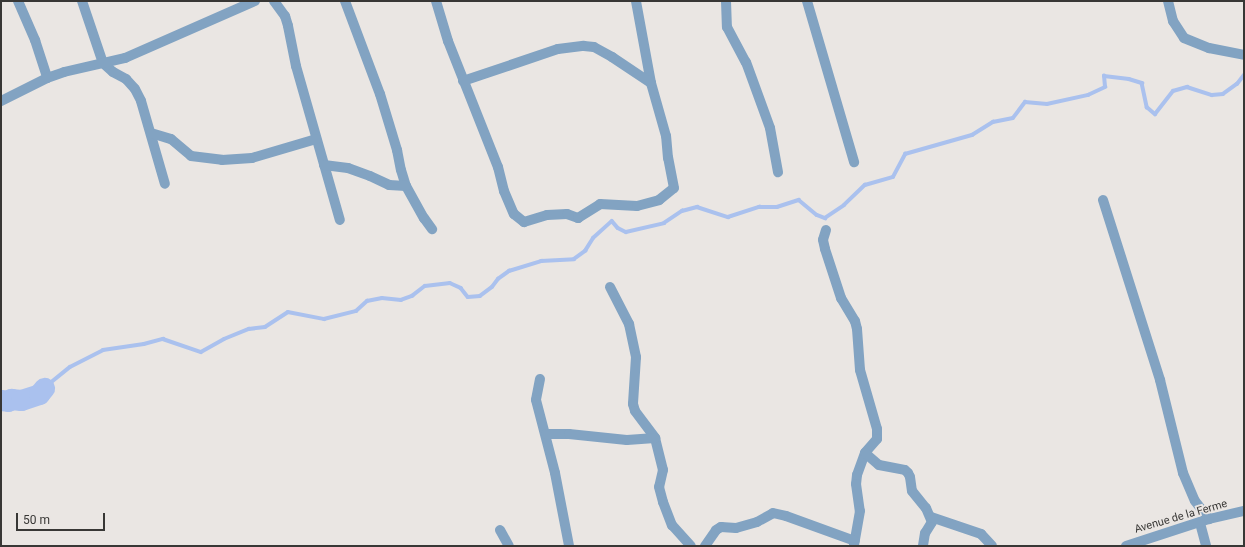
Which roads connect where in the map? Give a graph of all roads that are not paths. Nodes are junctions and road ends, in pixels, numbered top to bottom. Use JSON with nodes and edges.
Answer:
{"nodes":[{"id":1,"x":18,"y":1,"type":"edge"},
{"id":2,"x":82,"y":1,"type":"edge"},
{"id":3,"x":255,"y":1,"type":"edge"},
{"id":4,"x":274,"y":1,"type":"edge"},
{"id":5,"x":345,"y":1,"type":"edge"},
{"id":6,"x":436,"y":1,"type":"edge"},
{"id":7,"x":636,"y":1,"type":"edge"},
{"id":8,"x":726,"y":1,"type":"edge"},
{"id":9,"x":807,"y":1,"type":"edge"},
{"id":10,"x":1168,"y":1,"type":"edge"},
{"id":11,"x":1244,"y":55,"type":"edge"},
{"id":12,"x":103,"y":63,"type":"junction"},
{"id":13,"x":47,"y":78,"type":"junction"},
{"id":14,"x":463,"y":81,"type":"junction"},
{"id":15,"x":651,"y":83,"type":"junction"},
{"id":16,"x":1,"y":101,"type":"edge"},
{"id":17,"x":151,"y":133,"type":"junction"},
{"id":18,"x":316,"y":139,"type":"junction"},
{"id":19,"x":854,"y":162,"type":"dead end"},
{"id":20,"x":324,"y":165,"type":"junction"},
{"id":21,"x":778,"y":172,"type":"dead end"},
{"id":22,"x":165,"y":184,"type":"dead end"},
{"id":23,"x":406,"y":186,"type":"junction"},
{"id":24,"x":1103,"y":200,"type":"dead end"},
{"id":25,"x":340,"y":220,"type":"dead end"},
{"id":26,"x":432,"y":228,"type":"dead end"},
{"id":27,"x":826,"y":230,"type":"dead end"},
{"id":28,"x":610,"y":287,"type":"dead end"},
{"id":29,"x":540,"y":378,"type":"dead end"},
{"id":30,"x":546,"y":434,"type":"junction"},
{"id":31,"x":655,"y":438,"type":"junction"},
{"id":32,"x":865,"y":454,"type":"junction"},
{"id":33,"x":1244,"y":511,"type":"edge"},
{"id":34,"x":931,"y":517,"type":"junction"},
{"id":35,"x":1204,"y":521,"type":"junction"},
{"id":36,"x":500,"y":530,"type":"dead end"},
{"id":37,"x":855,"y":544,"type":"edge"},
{"id":38,"x":509,"y":546,"type":"edge"},
{"id":39,"x":569,"y":546,"type":"edge"},
{"id":40,"x":691,"y":546,"type":"edge"},
{"id":41,"x":705,"y":546,"type":"edge"},
{"id":42,"x":923,"y":546,"type":"edge"},
{"id":43,"x":992,"y":546,"type":"edge"},
{"id":44,"x":1126,"y":546,"type":"edge"},
{"id":45,"x":1206,"y":546,"type":"edge"}],
"edges":[{"from":1,"to":13,"type":"street"},
{"from":2,"to":12,"type":"street"},
{"from":3,"to":12,"type":"street"},
{"from":4,"to":18,"type":"street"},
{"from":5,"to":23,"type":"street"},
{"from":6,"to":14,"type":"street"},
{"from":7,"to":15,"type":"street"},
{"from":8,"to":21,"type":"street"},
{"from":9,"to":19,"type":"street"},
{"from":10,"to":11,"type":"street"},
{"from":12,"to":13,"type":"street"},
{"from":12,"to":17,"type":"street"},
{"from":13,"to":16,"type":"street"},
{"from":14,"to":15,"type":"street"},
{"from":14,"to":15,"type":"street"},
{"from":17,"to":18,"type":"street"},
{"from":17,"to":22,"type":"street"},
{"from":18,"to":20,"type":"street"},
{"from":20,"to":23,"type":"street"},
{"from":20,"to":25,"type":"street"},
{"from":23,"to":26,"type":"street"},
{"from":24,"to":35,"type":"street"},
{"from":27,"to":32,"type":"street"},
{"from":28,"to":31,"type":"street"},
{"from":29,"to":30,"type":"street"},
{"from":30,"to":31,"type":"street"},
{"from":30,"to":39,"type":"street"},
{"from":31,"to":40,"type":"street"},
{"from":32,"to":34,"type":"street"},
{"from":32,"to":37,"type":"street"},
{"from":33,"to":35,"type":"street","name":"Avenue de la Ferme"},
{"from":34,"to":42,"type":"street"},
{"from":34,"to":43,"type":"street"},
{"from":35,"to":44,"type":"street","name":"Avenue de la Ferme"},
{"from":35,"to":45,"type":"street"},
{"from":36,"to":38,"type":"street"},
{"from":37,"to":41,"type":"street"}]}
